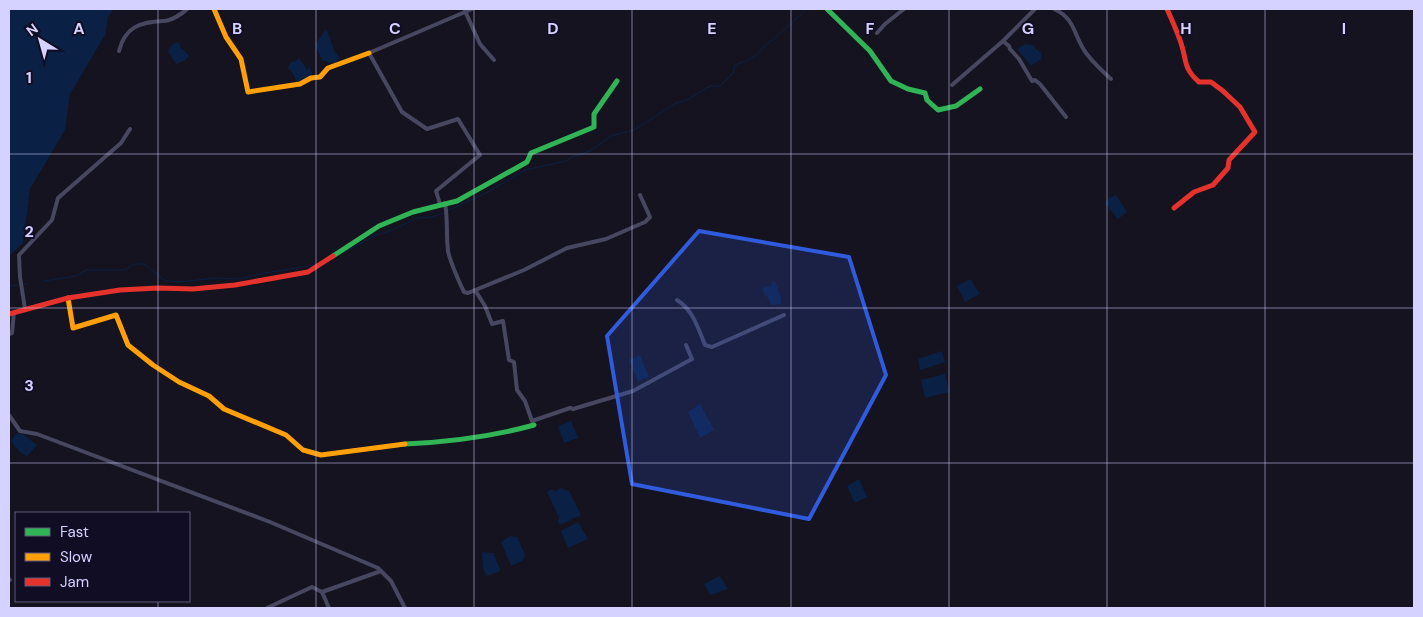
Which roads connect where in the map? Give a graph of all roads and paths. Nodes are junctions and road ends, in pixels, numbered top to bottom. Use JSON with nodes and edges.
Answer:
{"nodes":[{"id":1,"x":187,"y":9,"type":"edge"},
{"id":2,"x":214,"y":9,"type":"edge"},
{"id":3,"x":472,"y":9,"type":"edge"},
{"id":4,"x":827,"y":9,"type":"edge"},
{"id":5,"x":904,"y":9,"type":"edge"},
{"id":6,"x":1035,"y":9,"type":"edge"},
{"id":7,"x":1054,"y":9,"type":"edge"},
{"id":8,"x":1166,"y":9,"type":"edge"},
{"id":9,"x":465,"y":12,"type":"junction"},
{"id":10,"x":877,"y":33,"type":"dead end"},
{"id":11,"x":1003,"y":41,"type":"junction"},
{"id":12,"x":119,"y":51,"type":"dead end"},
{"id":13,"x":369,"y":53,"type":"junction"},
{"id":14,"x":494,"y":60,"type":"dead end"},
{"id":15,"x":1111,"y":79,"type":"dead end"},
{"id":16,"x":617,"y":81,"type":"dead end"},
{"id":17,"x":952,"y":85,"type":"dead end"},
{"id":18,"x":980,"y":89,"type":"dead end"},
{"id":19,"x":1066,"y":117,"type":"dead end"},
{"id":20,"x":130,"y":129,"type":"dead end"},
{"id":21,"x":640,"y":195,"type":"dead end"},
{"id":22,"x":442,"y":204,"type":"junction"},
{"id":23,"x":1174,"y":208,"type":"dead end"},
{"id":24,"x":475,"y":290,"type":"junction"},
{"id":25,"x":68,"y":298,"type":"junction"},
{"id":26,"x":678,"y":300,"type":"dead end"},
{"id":27,"x":25,"y":309,"type":"junction"},
{"id":28,"x":11,"y":313,"type":"edge"},
{"id":29,"x":784,"y":315,"type":"dead end"},
{"id":30,"x":9,"y":334,"type":"edge"},
{"id":31,"x":686,"y":345,"type":"dead end"},
{"id":32,"x":9,"y":415,"type":"edge"},
{"id":33,"x":534,"y":425,"type":"dead end"},
{"id":34,"x":381,"y":571,"type":"junction"},
{"id":35,"x":322,"y":592,"type":"junction"},
{"id":36,"x":267,"y":608,"type":"edge"},
{"id":37,"x":329,"y":608,"type":"edge"},
{"id":38,"x":405,"y":608,"type":"edge"}],
"edges":[{"from":1,"to":12,"type":"street"},
{"from":2,"to":13,"type":"street"},
{"from":3,"to":9,"type":"street"},
{"from":4,"to":18,"type":"street"},
{"from":5,"to":10,"type":"street"},
{"from":6,"to":11,"type":"street"},
{"from":7,"to":15,"type":"street"},
{"from":8,"to":23,"type":"street"},
{"from":9,"to":13,"type":"street"},
{"from":9,"to":14,"type":"street"},
{"from":11,"to":17,"type":"street"},
{"from":11,"to":19,"type":"street"},
{"from":13,"to":22,"type":"street"},
{"from":16,"to":22,"type":"street"},
{"from":20,"to":27,"type":"street"},
{"from":21,"to":24,"type":"street"},
{"from":22,"to":24,"type":"street"},
{"from":22,"to":25,"type":"street"},
{"from":24,"to":31,"type":"street"},
{"from":25,"to":27,"type":"street"},
{"from":25,"to":33,"type":"street"},
{"from":26,"to":29,"type":"street"},
{"from":27,"to":28,"type":"street"},
{"from":28,"to":30,"type":"street"},
{"from":32,"to":34,"type":"street"},
{"from":34,"to":35,"type":"street"},
{"from":34,"to":38,"type":"street"},
{"from":35,"to":36,"type":"street"},
{"from":35,"to":37,"type":"street"}]}
